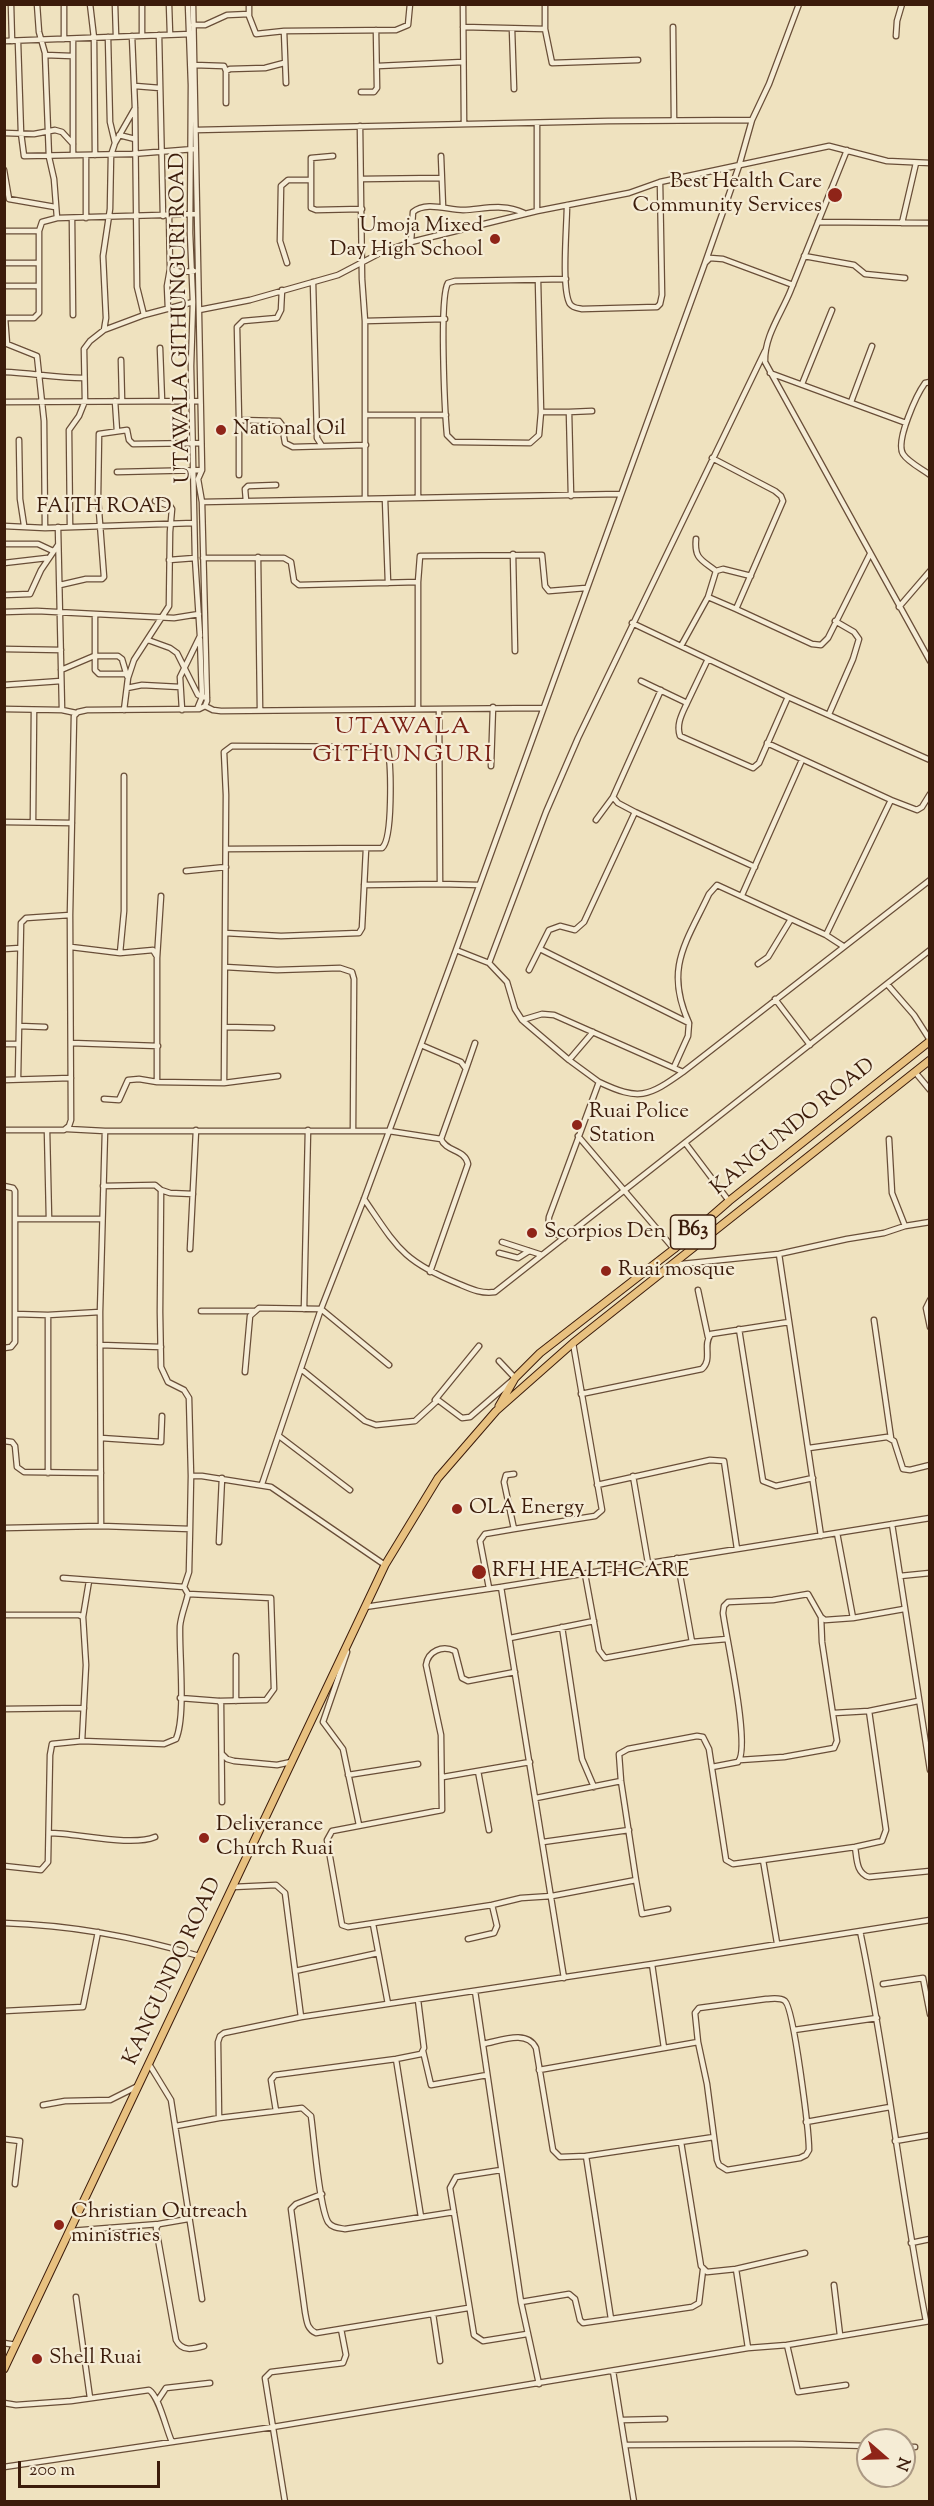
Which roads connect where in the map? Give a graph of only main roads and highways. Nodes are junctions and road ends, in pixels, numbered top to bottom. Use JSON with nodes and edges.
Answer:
{"nodes":[{"id":1,"x":929,"y":1042,"type":"edge"},
{"id":2,"x":930,"y":1060,"type":"edge"},
{"id":3,"x":540,"y":1353,"type":"junction"},
{"id":4,"x":550,"y":1363,"type":"junction"},
{"id":5,"x":496,"y":1411,"type":"junction"},
{"id":6,"x":6,"y":2359,"type":"edge"},
{"id":7,"x":4,"y":2369,"type":"edge"}],
"edges":[{"from":1,"to":3,"type":"highway","name":"KANGUNDO ROAD","number":"B63"},
{"from":2,"to":4,"type":"highway","name":"KANGUNDO ROAD","number":"B63"},
{"from":3,"to":4,"type":"highway"},
{"from":3,"to":5,"type":"highway","name":"KANGUNDO ROAD","number":"B63"},
{"from":4,"to":5,"type":"highway","name":"KANGUNDO ROAD","number":"B63"},
{"from":5,"to":6,"type":"highway","name":"KANGUNDO ROAD","number":"B63"},
{"from":6,"to":7,"type":"highway","name":"KANGUNDO ROAD","number":"B63"}]}
